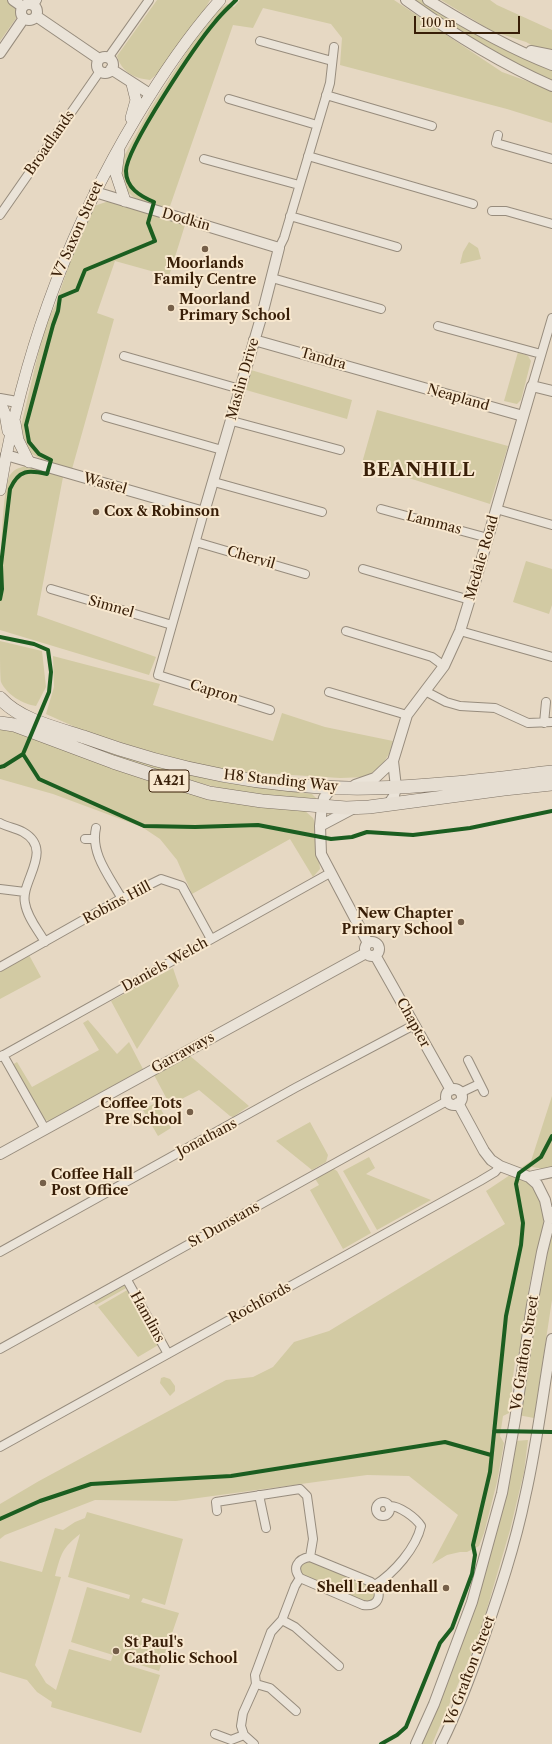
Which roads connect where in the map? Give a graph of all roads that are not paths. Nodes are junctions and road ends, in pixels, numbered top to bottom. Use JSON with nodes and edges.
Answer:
{"nodes":[{"id":1,"x":13,"y":0,"type":"edge"},
{"id":2,"x":150,"y":0,"type":"edge"},
{"id":3,"x":220,"y":0,"type":"edge"},
{"id":4,"x":406,"y":0,"type":"edge"},
{"id":5,"x":428,"y":0,"type":"edge"},
{"id":6,"x":36,"y":3,"type":"edge"},
{"id":7,"x":23,"y":7,"type":"junction"},
{"id":8,"x":36,"y":16,"type":"junction"},
{"id":9,"x":24,"y":18,"type":"junction"},
{"id":10,"x":488,"y":36,"type":"junction"},
{"id":11,"x":260,"y":42,"type":"dead end"},
{"id":12,"x":334,"y":47,"type":"dead end"},
{"id":13,"x":0,"y":53,"type":"edge"},
{"id":14,"x":552,"y":55,"type":"edge"},
{"id":15,"x":103,"y":58,"type":"junction"},
{"id":16,"x":332,"y":61,"type":"junction"},
{"id":17,"x":552,"y":66,"type":"edge"},
{"id":18,"x":111,"y":69,"type":"junction"},
{"id":19,"x":100,"y":71,"type":"junction"},
{"id":20,"x":132,"y":84,"type":"junction"},
{"id":21,"x":552,"y":86,"type":"edge"},
{"id":22,"x":150,"y":94,"type":"junction"},
{"id":23,"x":326,"y":95,"type":"junction"},
{"id":24,"x":229,"y":99,"type":"dead end"},
{"id":25,"x":317,"y":124,"type":"junction"},
{"id":26,"x":432,"y":126,"type":"dead end"},
{"id":27,"x":123,"y":139,"type":"junction"},
{"id":28,"x":496,"y":142,"type":"dead end"},
{"id":29,"x":308,"y":156,"type":"junction"},
{"id":30,"x":204,"y":159,"type":"dead end"},
{"id":31,"x":552,"y":159,"type":"edge"},
{"id":32,"x":299,"y":185,"type":"junction"},
{"id":33,"x":94,"y":192,"type":"junction"},
{"id":34,"x":125,"y":201,"type":"junction"},
{"id":35,"x":474,"y":204,"type":"dead end"},
{"id":36,"x":492,"y":211,"type":"dead end"},
{"id":37,"x":0,"y":214,"type":"edge"},
{"id":38,"x":290,"y":216,"type":"junction"},
{"id":39,"x":552,"y":224,"type":"edge"},
{"id":40,"x":396,"y":247,"type":"dead end"},
{"id":41,"x":279,"y":248,"type":"junction"},
{"id":42,"x":272,"y":278,"type":"junction"},
{"id":43,"x":380,"y":309,"type":"dead end"},
{"id":44,"x":552,"y":318,"type":"edge"},
{"id":45,"x":438,"y":326,"type":"dead end"},
{"id":46,"x":254,"y":340,"type":"junction"},
{"id":47,"x":541,"y":354,"type":"junction"},
{"id":48,"x":124,"y":356,"type":"dead end"},
{"id":49,"x":392,"y":378,"type":"joint"},
{"id":50,"x":532,"y":386,"type":"junction"},
{"id":51,"x":240,"y":389,"type":"junction"},
{"id":52,"x":552,"y":391,"type":"edge"},
{"id":53,"x":0,"y":399,"type":"edge"},
{"id":54,"x":0,"y":402,"type":"edge"},
{"id":55,"x":17,"y":402,"type":"junction"},
{"id":56,"x":14,"y":416,"type":"junction"},
{"id":57,"x":523,"y":416,"type":"junction"},
{"id":58,"x":106,"y":417,"type":"dead end"},
{"id":59,"x":232,"y":421,"type":"junction"},
{"id":60,"x":8,"y":442,"type":"junction"},
{"id":61,"x":222,"y":450,"type":"junction"},
{"id":62,"x":340,"y":450,"type":"dead end"},
{"id":63,"x":6,"y":455,"type":"junction"},
{"id":64,"x":29,"y":462,"type":"junction"},
{"id":65,"x":214,"y":482,"type":"junction"},
{"id":66,"x":0,"y":490,"type":"edge"},
{"id":67,"x":381,"y":508,"type":"dead end"},
{"id":68,"x":496,"y":509,"type":"junction"},
{"id":69,"x":204,"y":512,"type":"junction"},
{"id":70,"x":322,"y":512,"type":"dead end"},
{"id":71,"x":552,"y":525,"type":"edge"},
{"id":72,"x":488,"y":538,"type":"junction"},
{"id":73,"x":196,"y":542,"type":"junction"},
{"id":74,"x":363,"y":569,"type":"dead end"},
{"id":75,"x":305,"y":574,"type":"dead end"},
{"id":76,"x":51,"y":589,"type":"dead end"},
{"id":77,"x":470,"y":600,"type":"junction"},
{"id":78,"x":172,"y":625,"type":"junction"},
{"id":79,"x":346,"y":631,"type":"dead end"},
{"id":80,"x":460,"y":631,"type":"junction"},
{"id":81,"x":552,"y":657,"type":"edge"},
{"id":82,"x":444,"y":666,"type":"junction"},
{"id":83,"x":158,"y":675,"type":"joint"},
{"id":84,"x":425,"y":691,"type":"junction"},
{"id":85,"x":328,"y":692,"type":"dead end"},
{"id":86,"x":0,"y":698,"type":"edge"},
{"id":87,"x":546,"y":702,"type":"dead end"},
{"id":88,"x":270,"y":710,"type":"dead end"},
{"id":89,"x":407,"y":715,"type":"junction"},
{"id":90,"x":548,"y":722,"type":"edge"},
{"id":91,"x":0,"y":723,"type":"edge"},
{"id":92,"x":46,"y":730,"type":"junction"},
{"id":93,"x":393,"y":761,"type":"junction"},
{"id":94,"x":552,"y":772,"type":"edge"},
{"id":95,"x":552,"y":784,"type":"edge"},
{"id":96,"x":299,"y":785,"type":"junction"},
{"id":97,"x":369,"y":785,"type":"junction"},
{"id":98,"x":341,"y":787,"type":"junction"},
{"id":99,"x":393,"y":796,"type":"junction"},
{"id":100,"x":323,"y":802,"type":"junction"},
{"id":101,"x":349,"y":809,"type":"junction"},
{"id":102,"x":0,"y":823,"type":"edge"},
{"id":103,"x":320,"y":826,"type":"junction"},
{"id":104,"x":96,"y":828,"type":"dead end"},
{"id":105,"x":330,"y":873,"type":"junction"},
{"id":106,"x":0,"y":889,"type":"edge"},
{"id":107,"x":25,"y":892,"type":"junction"},
{"id":108,"x":122,"y":898,"type":"junction"},
{"id":109,"x":212,"y":940,"type":"junction"},
{"id":110,"x":45,"y":942,"type":"junction"},
{"id":111,"x":370,"y":950,"type":"junction"},
{"id":112,"x":0,"y":967,"type":"edge"},
{"id":113,"x":414,"y":1025,"type":"junction"},
{"id":114,"x":2,"y":1056,"type":"edge"},
{"id":115,"x":468,"y":1060,"type":"dead end"},
{"id":116,"x":479,"y":1084,"type":"junction"},
{"id":117,"x":455,"y":1092,"type":"junction"},
{"id":118,"x":484,"y":1092,"type":"dead end"},
{"id":119,"x":447,"y":1101,"type":"junction"},
{"id":120,"x":458,"y":1103,"type":"junction"},
{"id":121,"x":46,"y":1129,"type":"junction"},
{"id":122,"x":0,"y":1154,"type":"edge"},
{"id":123,"x":500,"y":1166,"type":"junction"},
{"id":124,"x":552,"y":1172,"type":"edge"},
{"id":125,"x":529,"y":1177,"type":"junction"},
{"id":126,"x":551,"y":1217,"type":"edge"},
{"id":127,"x":0,"y":1252,"type":"edge"},
{"id":128,"x":127,"y":1280,"type":"junction"},
{"id":129,"x":552,"y":1339,"type":"edge"},
{"id":130,"x":0,"y":1349,"type":"edge"},
{"id":131,"x":168,"y":1354,"type":"junction"},
{"id":132,"x":0,"y":1447,"type":"edge"},
{"id":133,"x":259,"y":1495,"type":"junction"},
{"id":134,"x":389,"y":1506,"type":"dead end"},
{"id":135,"x":217,"y":1511,"type":"dead end"},
{"id":136,"x":266,"y":1528,"type":"dead end"},
{"id":137,"x":310,"y":1557,"type":"junction"},
{"id":138,"x":300,"y":1578,"type":"junction"},
{"id":139,"x":375,"y":1585,"type":"junction"},
{"id":140,"x":282,"y":1620,"type":"junction"},
{"id":141,"x":339,"y":1666,"type":"dead end"},
{"id":142,"x":256,"y":1684,"type":"junction"},
{"id":143,"x":296,"y":1711,"type":"dead end"},
{"id":144,"x":215,"y":1734,"type":"dead end"},
{"id":145,"x":244,"y":1734,"type":"junction"},
{"id":146,"x":254,"y":1744,"type":"edge"},
{"id":147,"x":416,"y":1744,"type":"edge"},
{"id":148,"x":441,"y":1744,"type":"edge"}],
"edges":[{"from":1,"to":7,"type":"street"},
{"from":2,"to":15,"type":"street"},
{"from":3,"to":22,"type":"main road","name":"V7 Saxon Street"},
{"from":4,"to":21,"type":"street"},
{"from":5,"to":10,"type":"street"},
{"from":6,"to":7,"type":"street"},
{"from":6,"to":8,"type":"street"},
{"from":7,"to":9,"type":"street"},
{"from":8,"to":9,"type":"street"},
{"from":8,"to":15,"type":"street"},
{"from":9,"to":13,"type":"street"},
{"from":10,"to":14,"type":"street"},
{"from":10,"to":17,"type":"street"},
{"from":11,"to":16,"type":"street"},
{"from":12,"to":16,"type":"street","name":"Maslin Drive"},
{"from":15,"to":18,"type":"street"},
{"from":15,"to":19,"type":"street"},
{"from":16,"to":23,"type":"street","name":"Maslin Drive"},
{"from":18,"to":19,"type":"street"},
{"from":18,"to":20,"type":"street"},
{"from":19,"to":37,"type":"street","name":"Broadlands"},
{"from":20,"to":22,"type":"street"},
{"from":20,"to":27,"type":"main road"},
{"from":22,"to":27,"type":"main road","name":"V7 Saxon Street"},
{"from":23,"to":25,"type":"street","name":"Maslin Drive"},
{"from":23,"to":26,"type":"street"},
{"from":24,"to":25,"type":"street"},
{"from":25,"to":29,"type":"street","name":"Maslin Drive"},
{"from":27,"to":33,"type":"main road","name":"V7 Saxon Street"},
{"from":27,"to":34,"type":"main road"},
{"from":28,"to":31,"type":"street"},
{"from":29,"to":32,"type":"street","name":"Maslin Drive"},
{"from":29,"to":35,"type":"street"},
{"from":30,"to":32,"type":"street"},
{"from":32,"to":38,"type":"street","name":"Maslin Drive"},
{"from":33,"to":34,"type":"street","name":"Dodkin"},
{"from":33,"to":55,"type":"main road","name":"V7 Saxon Street"},
{"from":34,"to":41,"type":"street","name":"Dodkin"},
{"from":36,"to":39,"type":"street"},
{"from":38,"to":40,"type":"street"},
{"from":38,"to":41,"type":"street","name":"Maslin Drive"},
{"from":41,"to":42,"type":"street","name":"Maslin Drive"},
{"from":42,"to":43,"type":"street"},
{"from":42,"to":46,"type":"street","name":"Maslin Drive"},
{"from":44,"to":47,"type":"street","name":"Medale Road"},
{"from":45,"to":47,"type":"street"},
{"from":46,"to":49,"type":"street","name":"Tandra"},
{"from":46,"to":51,"type":"street","name":"Maslin Drive"},
{"from":47,"to":50,"type":"street","name":"Medale Road"},
{"from":48,"to":51,"type":"street"},
{"from":49,"to":57,"type":"street","name":"Neapland"},
{"from":50,"to":52,"type":"street"},
{"from":50,"to":57,"type":"street","name":"Medale Road"},
{"from":51,"to":59,"type":"street","name":"Maslin Drive"},
{"from":53,"to":55,"type":"street"},
{"from":54,"to":60,"type":"main road"},
{"from":55,"to":56,"type":"main road","name":"V7 Saxon Street"},
{"from":56,"to":60,"type":"main road","name":"V7 Saxon Street"},
{"from":56,"to":64,"type":"main road"},
{"from":57,"to":68,"type":"street","name":"Medale Road"},
{"from":58,"to":61,"type":"street"},
{"from":59,"to":61,"type":"street","name":"Maslin Drive"},
{"from":59,"to":62,"type":"street"},
{"from":60,"to":63,"type":"main road","name":"V7 Saxon Street"},
{"from":61,"to":65,"type":"street","name":"Maslin Drive"},
{"from":63,"to":64,"type":"street","name":"Wastel"},
{"from":63,"to":66,"type":"main road","name":"V7 Saxon Street"},
{"from":64,"to":69,"type":"street","name":"Wastel"},
{"from":65,"to":69,"type":"street","name":"Maslin Drive"},
{"from":65,"to":70,"type":"street"},
{"from":67,"to":72,"type":"street","name":"Lammas"},
{"from":68,"to":71,"type":"street"},
{"from":68,"to":72,"type":"street","name":"Medale Road"},
{"from":69,"to":73,"type":"street","name":"Maslin Drive"},
{"from":72,"to":77,"type":"street","name":"Medale Road"},
{"from":73,"to":75,"type":"street","name":"Chervil"},
{"from":73,"to":78,"type":"street","name":"Maslin Drive"},
{"from":74,"to":77,"type":"street"},
{"from":76,"to":78,"type":"street","name":"Simnel"},
{"from":77,"to":80,"type":"street","name":"Medale Road"},
{"from":78,"to":83,"type":"street","name":"Maslin Drive"},
{"from":79,"to":82,"type":"street"},
{"from":80,"to":81,"type":"street"},
{"from":80,"to":82,"type":"street","name":"Medale Road"},
{"from":82,"to":84,"type":"street","name":"Medale Road"},
{"from":83,"to":88,"type":"street","name":"Capron"},
{"from":84,"to":89,"type":"street","name":"Medale Road"},
{"from":84,"to":90,"type":"street"},
{"from":85,"to":89,"type":"street"},
{"from":86,"to":92,"type":"highway","name":"H8 Standing Way","number":"A421"},
{"from":87,"to":90,"type":"street"},
{"from":89,"to":93,"type":"street","name":"Medale Road"},
{"from":91,"to":92,"type":"highway","name":"H8 Standing Way","number":"A421"},
{"from":92,"to":96,"type":"highway","name":"H8 Standing Way","number":"A421"},
{"from":92,"to":100,"type":"highway","name":"H8 Standing Way","number":"A421"},
{"from":93,"to":97,"type":"street"},
{"from":93,"to":99,"type":"street","name":"Medale Road"},
{"from":94,"to":99,"type":"highway","name":"H8 Standing Way","number":"A421"},
{"from":95,"to":99,"type":"highway","name":"H8 Standing Way","number":"A421"},
{"from":96,"to":98,"type":"highway","name":"H8 Standing Way","number":"A421"},
{"from":96,"to":100,"type":"highway"},
{"from":97,"to":98,"type":"highway","name":"H8 Standing Way","number":"A421"},
{"from":97,"to":99,"type":"highway","name":"H8 Standing Way","number":"A421"},
{"from":98,"to":100,"type":"street"},
{"from":99,"to":101,"type":"highway","name":"H8 Standing Way","number":"A421"},
{"from":100,"to":101,"type":"highway","name":"H8 Standing Way","number":"A421"},
{"from":100,"to":103,"type":"street","name":"Chapter"},
{"from":101,"to":103,"type":"street"},
{"from":102,"to":107,"type":"street"},
{"from":103,"to":105,"type":"street","name":"Chapter"},
{"from":104,"to":108,"type":"street"},
{"from":105,"to":109,"type":"street","name":"Daniels Welch"},
{"from":105,"to":111,"type":"street","name":"Chapter"},
{"from":106,"to":107,"type":"street"},
{"from":107,"to":110,"type":"street"},
{"from":108,"to":109,"type":"street","name":"Robins Hill"},
{"from":108,"to":110,"type":"street","name":"Robins Hill"},
{"from":109,"to":114,"type":"street","name":"Daniels Welch"},
{"from":110,"to":112,"type":"street","name":"Robins Hill"},
{"from":111,"to":113,"type":"street","name":"Chapter"},
{"from":111,"to":121,"type":"street","name":"Garraways"},
{"from":113,"to":117,"type":"street","name":"Chapter"},
{"from":113,"to":127,"type":"street","name":"Jonathans"},
{"from":114,"to":121,"type":"street"},
{"from":115,"to":116,"type":"street"},
{"from":116,"to":117,"type":"street"},
{"from":116,"to":118,"type":"street"},
{"from":117,"to":119,"type":"street"},
{"from":117,"to":120,"type":"street"},
{"from":119,"to":120,"type":"street"},
{"from":119,"to":128,"type":"street","name":"St Dunstans"},
{"from":120,"to":123,"type":"street"},
{"from":121,"to":122,"type":"street","name":"Garraways"},
{"from":123,"to":125,"type":"street"},
{"from":123,"to":131,"type":"street","name":"Rochfords"},
{"from":124,"to":125,"type":"street"},
{"from":125,"to":126,"type":"street"},
{"from":126,"to":147,"type":"street","name":"V6 Grafton Street"},
{"from":128,"to":130,"type":"street","name":"St Dunstans"},
{"from":128,"to":131,"type":"street","name":"Hamlins"},
{"from":129,"to":148,"type":"street","name":"V6 Grafton Street"},
{"from":131,"to":132,"type":"street","name":"Rochfords"},
{"from":133,"to":135,"type":"street"},
{"from":133,"to":136,"type":"street"},
{"from":133,"to":137,"type":"street"},
{"from":134,"to":139,"type":"street"},
{"from":137,"to":138,"type":"street"},
{"from":137,"to":139,"type":"street"},
{"from":138,"to":139,"type":"street"},
{"from":138,"to":140,"type":"street"},
{"from":140,"to":141,"type":"street"},
{"from":140,"to":142,"type":"street"},
{"from":142,"to":143,"type":"street"},
{"from":142,"to":145,"type":"street"},
{"from":144,"to":145,"type":"street"},
{"from":145,"to":146,"type":"street"}]}
